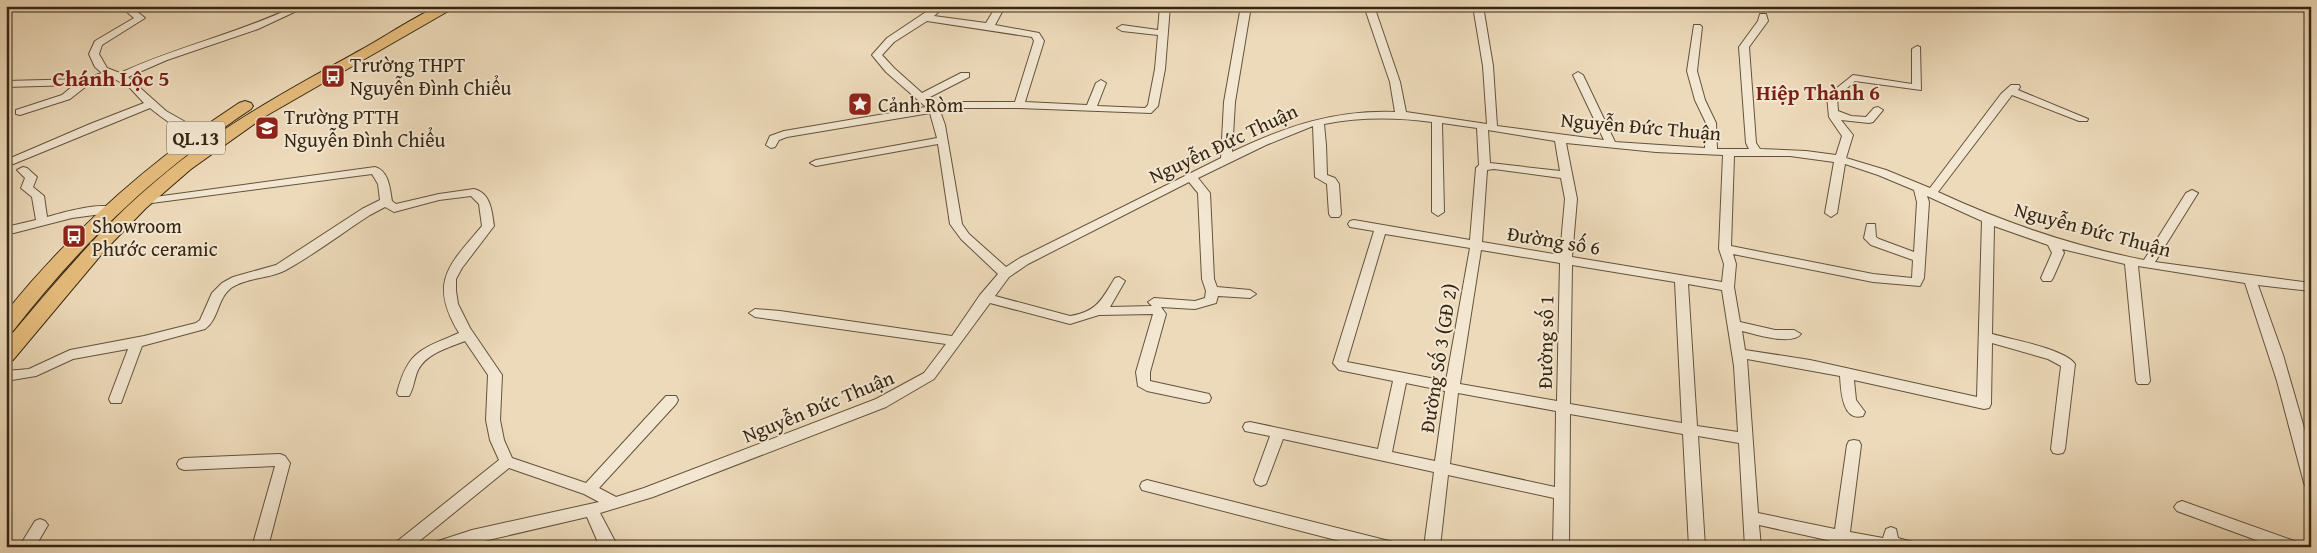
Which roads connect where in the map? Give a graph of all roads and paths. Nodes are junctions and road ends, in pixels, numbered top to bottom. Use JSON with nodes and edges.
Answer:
{"nodes":[{"id":1,"x":124,"y":6,"type":"edge"},
{"id":2,"x":431,"y":6,"type":"edge"},
{"id":3,"x":450,"y":6,"type":"edge"},
{"id":4,"x":941,"y":6,"type":"edge"},
{"id":5,"x":1165,"y":6,"type":"edge"},
{"id":6,"x":1246,"y":6,"type":"edge"},
{"id":7,"x":1369,"y":6,"type":"edge"},
{"id":8,"x":1478,"y":6,"type":"edge"},
{"id":9,"x":298,"y":7,"type":"edge"},
{"id":10,"x":998,"y":10,"type":"dead end"},
{"id":11,"x":1763,"y":16,"type":"dead end"},
{"id":12,"x":929,"y":17,"type":"junction"},
{"id":13,"x":1697,"y":27,"type":"dead end"},
{"id":14,"x":1122,"y":28,"type":"dead end"},
{"id":15,"x":1163,"y":32,"type":"junction"},
{"id":16,"x":1917,"y":49,"type":"dead end"},
{"id":17,"x":965,"y":75,"type":"dead end"},
{"id":18,"x":1578,"y":75,"type":"dead end"},
{"id":19,"x":115,"y":76,"type":"junction"},
{"id":20,"x":85,"y":82,"type":"junction"},
{"id":21,"x":1101,"y":83,"type":"dead end"},
{"id":22,"x":6,"y":84,"type":"edge"},
{"id":23,"x":922,"y":96,"type":"junction"},
{"id":24,"x":152,"y":104,"type":"junction"},
{"id":25,"x":1019,"y":105,"type":"junction"},
{"id":26,"x":934,"y":108,"type":"junction"},
{"id":27,"x":1091,"y":108,"type":"junction"},
{"id":28,"x":1878,"y":110,"type":"dead end"},
{"id":29,"x":20,"y":112,"type":"dead end"},
{"id":30,"x":1833,"y":113,"type":"junction"},
{"id":31,"x":1401,"y":116,"type":"junction"},
{"id":32,"x":2083,"y":119,"type":"dead end"},
{"id":33,"x":1437,"y":120,"type":"junction"},
{"id":34,"x":1318,"y":122,"type":"junction"},
{"id":35,"x":1487,"y":126,"type":"junction"},
{"id":36,"x":201,"y":135,"type":"junction"},
{"id":37,"x":1560,"y":139,"type":"junction"},
{"id":38,"x":942,"y":140,"type":"junction"},
{"id":39,"x":1611,"y":144,"type":"junction"},
{"id":40,"x":771,"y":145,"type":"dead end"},
{"id":41,"x":1756,"y":151,"type":"junction"},
{"id":42,"x":1711,"y":152,"type":"junction"},
{"id":43,"x":1729,"y":152,"type":"junction"},
{"id":44,"x":1227,"y":160,"type":"junction"},
{"id":45,"x":1840,"y":160,"type":"junction"},
{"id":46,"x":816,"y":163,"type":"dead end"},
{"id":47,"x":6,"y":164,"type":"edge"},
{"id":48,"x":23,"y":170,"type":"dead end"},
{"id":49,"x":1482,"y":171,"type":"junction"},
{"id":50,"x":1567,"y":175,"type":"junction"},
{"id":51,"x":1191,"y":177,"type":"junction"},
{"id":52,"x":1926,"y":191,"type":"junction"},
{"id":53,"x":2192,"y":193,"type":"dead end"},
{"id":54,"x":386,"y":202,"type":"junction"},
{"id":55,"x":140,"y":205,"type":"junction"},
{"id":56,"x":109,"y":209,"type":"junction"},
{"id":57,"x":1438,"y":212,"type":"dead end"},
{"id":58,"x":1831,"y":213,"type":"dead end"},
{"id":59,"x":1335,"y":214,"type":"dead end"},
{"id":60,"x":1988,"y":219,"type":"junction"},
{"id":61,"x":42,"y":221,"type":"junction"},
{"id":62,"x":1354,"y":224,"type":"dead end"},
{"id":63,"x":1871,"y":227,"type":"dead end"},
{"id":64,"x":6,"y":231,"type":"edge"},
{"id":65,"x":1381,"y":233,"type":"junction"},
{"id":66,"x":2053,"y":242,"type":"junction"},
{"id":67,"x":1476,"y":246,"type":"junction"},
{"id":68,"x":1725,"y":249,"type":"junction"},
{"id":69,"x":1919,"y":258,"type":"junction"},
{"id":70,"x":1566,"y":261,"type":"junction"},
{"id":71,"x":2131,"y":262,"type":"junction"},
{"id":72,"x":2146,"y":265,"type":"junction"},
{"id":73,"x":1005,"y":274,"type":"junction"},
{"id":74,"x":2047,"y":278,"type":"dead end"},
{"id":75,"x":1681,"y":279,"type":"junction"},
{"id":76,"x":2250,"y":280,"type":"junction"},
{"id":77,"x":1119,"y":281,"type":"dead end"},
{"id":78,"x":1728,"y":287,"type":"junction"},
{"id":79,"x":2311,"y":287,"type":"edge"},
{"id":80,"x":1212,"y":291,"type":"junction"},
{"id":81,"x":1250,"y":294,"type":"dead end"},
{"id":82,"x":986,"y":298,"type":"junction"},
{"id":83,"x":1154,"y":302,"type":"dead end"},
{"id":84,"x":1097,"y":310,"type":"junction"},
{"id":85,"x":755,"y":313,"type":"dead end"},
{"id":86,"x":1734,"y":325,"type":"junction"},
{"id":87,"x":6,"y":326,"type":"edge"},
{"id":88,"x":1794,"y":334,"type":"dead end"},
{"id":89,"x":468,"y":335,"type":"junction"},
{"id":90,"x":1986,"y":337,"type":"junction"},
{"id":91,"x":957,"y":341,"type":"junction"},
{"id":92,"x":137,"y":342,"type":"junction"},
{"id":93,"x":1738,"y":353,"type":"junction"},
{"id":94,"x":6,"y":355,"type":"edge"},
{"id":95,"x":1846,"y":373,"type":"junction"},
{"id":96,"x":6,"y":376,"type":"edge"},
{"id":97,"x":1400,"y":378,"type":"junction"},
{"id":98,"x":2143,"y":381,"type":"dead end"},
{"id":99,"x":1452,"y":388,"type":"junction"},
{"id":100,"x":404,"y":393,"type":"dead end"},
{"id":101,"x":1204,"y":398,"type":"dead end"},
{"id":102,"x":116,"y":399,"type":"dead end"},
{"id":103,"x":671,"y":400,"type":"dead end"},
{"id":104,"x":1565,"y":410,"type":"junction"},
{"id":105,"x":1858,"y":412,"type":"dead end"},
{"id":106,"x":1250,"y":427,"type":"dead end"},
{"id":107,"x":1688,"y":429,"type":"junction"},
{"id":108,"x":1278,"y":433,"type":"junction"},
{"id":109,"x":1747,"y":441,"type":"junction"},
{"id":110,"x":1854,"y":445,"type":"dead end"},
{"id":111,"x":2058,"y":449,"type":"dead end"},
{"id":112,"x":1384,"y":457,"type":"junction"},
{"id":113,"x":507,"y":462,"type":"junction"},
{"id":114,"x":184,"y":464,"type":"dead end"},
{"id":115,"x":1441,"y":470,"type":"junction"},
{"id":116,"x":1262,"y":480,"type":"dead end"},
{"id":117,"x":2311,"y":483,"type":"edge"},
{"id":118,"x":1147,"y":486,"type":"dead end"},
{"id":119,"x":589,"y":490,"type":"junction"},
{"id":120,"x":1562,"y":494,"type":"junction"},
{"id":121,"x":614,"y":503,"type":"junction"},
{"id":122,"x":2182,"y":507,"type":"dead end"},
{"id":123,"x":591,"y":510,"type":"junction"},
{"id":124,"x":1751,"y":518,"type":"junction"},
{"id":125,"x":40,"y":525,"type":"dead end"},
{"id":126,"x":1842,"y":537,"type":"junction"},
{"id":127,"x":27,"y":547,"type":"edge"},
{"id":128,"x":260,"y":547,"type":"edge"},
{"id":129,"x":401,"y":547,"type":"edge"},
{"id":130,"x":438,"y":547,"type":"edge"},
{"id":131,"x":610,"y":547,"type":"edge"},
{"id":132,"x":1389,"y":547,"type":"edge"},
{"id":133,"x":1432,"y":547,"type":"edge"},
{"id":134,"x":1561,"y":547,"type":"edge"},
{"id":135,"x":1697,"y":547,"type":"edge"},
{"id":136,"x":1753,"y":547,"type":"edge"},
{"id":137,"x":1910,"y":547,"type":"edge"},
{"id":138,"x":2294,"y":547,"type":"edge"}],
"edges":[{"from":1,"to":19,"type":"street"},
{"from":2,"to":36,"type":"highway","number":"QL.13"},
{"from":3,"to":55,"type":"highway","number":"QL.13"},
{"from":4,"to":12,"type":"street"},
{"from":5,"to":15,"type":"street"},
{"from":6,"to":44,"type":"street"},
{"from":7,"to":31,"type":"street"},
{"from":8,"to":35,"type":"street","name":"Đường Số 3 (GĐ 2)"},
{"from":9,"to":19,"type":"street"},
{"from":10,"to":12,"type":"street"},
{"from":11,"to":41,"type":"street"},
{"from":12,"to":23,"type":"street"},
{"from":12,"to":25,"type":"street"},
{"from":13,"to":42,"type":"street"},
{"from":14,"to":15,"type":"street"},
{"from":15,"to":27,"type":"street"},
{"from":16,"to":30,"type":"street"},
{"from":17,"to":23,"type":"street"},
{"from":18,"to":39,"type":"street"},
{"from":19,"to":20,"type":"street"},
{"from":19,"to":24,"type":"street"},
{"from":20,"to":22,"type":"street"},
{"from":20,"to":29,"type":"street"},
{"from":21,"to":27,"type":"street"},
{"from":23,"to":26,"type":"street"},
{"from":24,"to":36,"type":"street"},
{"from":24,"to":47,"type":"street"},
{"from":25,"to":26,"type":"street"},
{"from":25,"to":27,"type":"street"},
{"from":26,"to":38,"type":"street"},
{"from":26,"to":40,"type":"street"},
{"from":28,"to":30,"type":"street"},
{"from":30,"to":45,"type":"street"},
{"from":31,"to":33,"type":"street","name":"Nguyễn Đức Thuận"},
{"from":31,"to":34,"type":"street","name":"Nguyễn Đức Thuận"},
{"from":32,"to":52,"type":"street"},
{"from":33,"to":35,"type":"street","name":"Nguyễn Đức Thuận"},
{"from":33,"to":57,"type":"street"},
{"from":34,"to":44,"type":"street","name":"Nguyễn Đức Thuận"},
{"from":34,"to":59,"type":"street"},
{"from":35,"to":37,"type":"street","name":"Nguyễn Đức Thuận"},
{"from":35,"to":49,"type":"street","name":"Đường Số 3 (GĐ 2)"},
{"from":36,"to":56,"type":"highway","number":"QL.13"},
{"from":37,"to":39,"type":"street","name":"Nguyễn Đức Thuận"},
{"from":37,"to":50,"type":"street","name":"Đường số 1"},
{"from":38,"to":46,"type":"street"},
{"from":38,"to":73,"type":"street"},
{"from":39,"to":42,"type":"street","name":"Nguyễn Đức Thuận"},
{"from":41,"to":43,"type":"street","name":"Nguyễn Đức Thuận"},
{"from":41,"to":45,"type":"street","name":"Nguyễn Đức Thuận"},
{"from":42,"to":43,"type":"street","name":"Nguyễn Đức Thuận"},
{"from":43,"to":68,"type":"street"},
{"from":44,"to":51,"type":"street","name":"Nguyễn Đức Thuận"},
{"from":45,"to":52,"type":"street","name":"Nguyễn Đức Thuận"},
{"from":45,"to":58,"type":"street"},
{"from":48,"to":61,"type":"street"},
{"from":49,"to":50,"type":"street"},
{"from":49,"to":67,"type":"street","name":"Đường Số 3 (GĐ 2)"},
{"from":50,"to":70,"type":"street","name":"Đường số 1"},
{"from":51,"to":73,"type":"street","name":"Nguyễn Đức Thuận"},
{"from":51,"to":80,"type":"street"},
{"from":52,"to":60,"type":"street","name":"Nguyễn Đức Thuận"},
{"from":52,"to":69,"type":"street"},
{"from":53,"to":72,"type":"street"},
{"from":54,"to":55,"type":"street"},
{"from":54,"to":89,"type":"street"},
{"from":54,"to":92,"type":"street"},
{"from":55,"to":56,"type":"highway"},
{"from":55,"to":94,"type":"highway","number":"QL.13"},
{"from":56,"to":61,"type":"street"},
{"from":56,"to":87,"type":"highway","number":"QL.13"},
{"from":60,"to":66,"type":"street","name":"Nguyễn Đức Thuận"},
{"from":60,"to":90,"type":"street"},
{"from":61,"to":64,"type":"street"},
{"from":62,"to":65,"type":"street","name":"Đường số 6"},
{"from":63,"to":69,"type":"street"},
{"from":65,"to":67,"type":"street","name":"Đường số 6"},
{"from":65,"to":97,"type":"street"},
{"from":66,"to":71,"type":"street","name":"Nguyễn Đức Thuận"},
{"from":66,"to":74,"type":"street"},
{"from":67,"to":70,"type":"street","name":"Đường số 6"},
{"from":67,"to":99,"type":"street","name":"Đường Số 3 (GĐ 2)"},
{"from":68,"to":69,"type":"street"},
{"from":68,"to":78,"type":"street"},
{"from":70,"to":75,"type":"street","name":"Đường số 6"},
{"from":70,"to":104,"type":"street","name":"Đường số 1"},
{"from":71,"to":72,"type":"street","name":"Nguyễn Đức Thuận"},
{"from":71,"to":98,"type":"street"},
{"from":72,"to":76,"type":"street","name":"Nguyễn Đức Thuận"},
{"from":73,"to":82,"type":"street","name":"Nguyễn Đức Thuận"},
{"from":75,"to":78,"type":"street","name":"Đường số 6"},
{"from":75,"to":107,"type":"street"},
{"from":76,"to":79,"type":"street","name":"Nguyễn Đức Thuận"},
{"from":76,"to":117,"type":"street"},
{"from":77,"to":84,"type":"street"},
{"from":78,"to":86,"type":"street"},
{"from":80,"to":81,"type":"street"},
{"from":80,"to":83,"type":"street"},
{"from":82,"to":84,"type":"street"},
{"from":82,"to":91,"type":"street","name":"Nguyễn Đức Thuận"},
{"from":84,"to":101,"type":"street"},
{"from":85,"to":91,"type":"street"},
{"from":86,"to":88,"type":"street"},
{"from":86,"to":93,"type":"street"},
{"from":89,"to":100,"type":"street"},
{"from":89,"to":113,"type":"street"},
{"from":90,"to":95,"type":"street"},
{"from":90,"to":111,"type":"street"},
{"from":91,"to":121,"type":"street","name":"Nguyễn Đức Thuận"},
{"from":92,"to":96,"type":"street"},
{"from":92,"to":102,"type":"street"},
{"from":93,"to":95,"type":"street"},
{"from":93,"to":109,"type":"street"},
{"from":95,"to":105,"type":"street"},
{"from":97,"to":99,"type":"street"},
{"from":97,"to":112,"type":"street"},
{"from":99,"to":104,"type":"street"},
{"from":99,"to":115,"type":"street","name":"Đường Số 3 (GĐ 2)"},
{"from":103,"to":119,"type":"street"},
{"from":104,"to":107,"type":"street"},
{"from":104,"to":120,"type":"street","name":"Đường số 1"},
{"from":106,"to":108,"type":"street"},
{"from":107,"to":109,"type":"street"},
{"from":107,"to":135,"type":"street"},
{"from":108,"to":112,"type":"street"},
{"from":108,"to":116,"type":"street"},
{"from":109,"to":124,"type":"street"},
{"from":110,"to":126,"type":"street"},
{"from":112,"to":115,"type":"street"},
{"from":113,"to":119,"type":"street"},
{"from":113,"to":129,"type":"street"},
{"from":114,"to":128,"type":"street"},
{"from":115,"to":120,"type":"street"},
{"from":115,"to":133,"type":"street","name":"Đường Số 3 (GĐ 2)"},
{"from":118,"to":132,"type":"street"},
{"from":119,"to":121,"type":"street"},
{"from":120,"to":134,"type":"street","name":"Đường số 1"},
{"from":121,"to":123,"type":"street","name":"Nguyễn Đức Thuận"},
{"from":122,"to":138,"type":"street"},
{"from":123,"to":130,"type":"street","name":"Nguyễn Đức Thuận"},
{"from":123,"to":131,"type":"street"},
{"from":124,"to":126,"type":"street"},
{"from":124,"to":136,"type":"street"},
{"from":125,"to":127,"type":"street"},
{"from":126,"to":137,"type":"street"}]}
